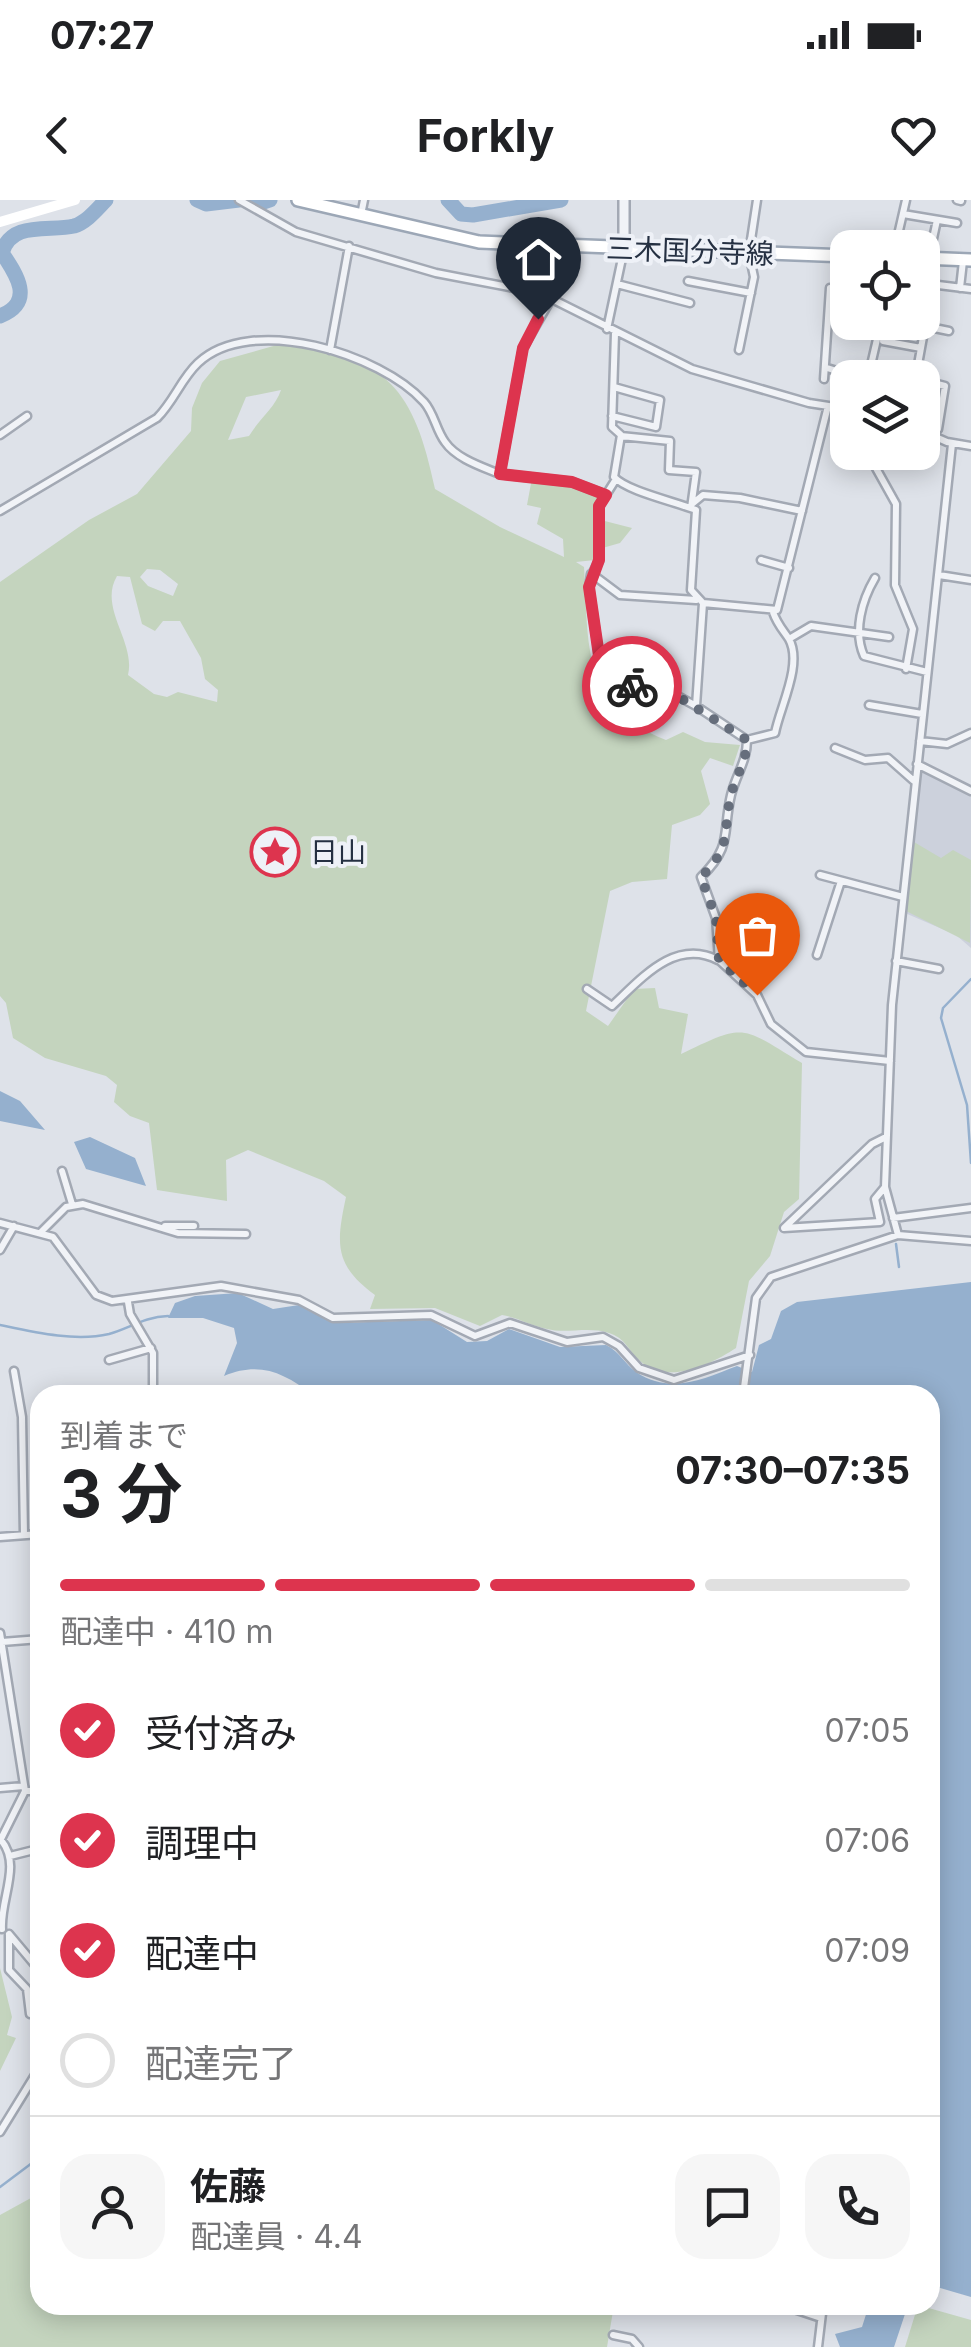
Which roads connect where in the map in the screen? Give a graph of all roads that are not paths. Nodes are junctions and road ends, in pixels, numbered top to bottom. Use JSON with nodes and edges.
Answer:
{"nodes":[{"id":1,"x":75,"y":200,"type":"edge"},
{"id":2,"x":298,"y":200,"type":"edge"},
{"id":3,"x":364,"y":200,"type":"edge"},
{"id":4,"x":624,"y":200,"type":"edge"},
{"id":5,"x":757,"y":200,"type":"edge"},
{"id":6,"x":904,"y":200,"type":"edge"},
{"id":7,"x":240,"y":201,"type":"edge"},
{"id":8,"x":903,"y":214,"type":"junction"},
{"id":9,"x":361,"y":216,"type":"junction"},
{"id":10,"x":937,"y":220,"type":"junction"},
{"id":11,"x":0,"y":222,"type":"edge"},
{"id":12,"x":957,"y":223,"type":"dead end"},
{"id":13,"x":900,"y":230,"type":"edge"},
{"id":14,"x":934,"y":230,"type":"edge"},
{"id":15,"x":349,"y":246,"type":"junction"},
{"id":16,"x":624,"y":249,"type":"junction"},
{"id":17,"x":748,"y":253,"type":"junction"},
{"id":18,"x":830,"y":255,"type":"edge"},
{"id":19,"x":940,"y":259,"type":"edge"},
{"id":20,"x":967,"y":260,"type":"edge"},
{"id":21,"x":688,"y":280,"type":"dead end"},
{"id":22,"x":616,"y":284,"type":"junction"},
{"id":23,"x":940,"y":285,"type":"edge"},
{"id":24,"x":830,"y":288,"type":"dead end"},
{"id":25,"x":960,"y":288,"type":"junction"},
{"id":26,"x":971,"y":289,"type":"edge"},
{"id":27,"x":752,"y":292,"type":"junction"},
{"id":28,"x":551,"y":299,"type":"junction"},
{"id":29,"x":690,"y":303,"type":"dead end"},
{"id":30,"x":607,"y":329,"type":"junction"},
{"id":31,"x":940,"y":329,"type":"edge"},
{"id":32,"x":950,"y":331,"type":"dead end"},
{"id":33,"x":615,"y":334,"type":"junction"},
{"id":34,"x":922,"y":340,"type":"edge"},
{"id":35,"x":882,"y":341,"type":"dead end"},
{"id":36,"x":921,"y":348,"type":"junction"},
{"id":37,"x":330,"y":350,"type":"junction"},
{"id":38,"x":739,"y":350,"type":"dead end"},
{"id":39,"x":919,"y":360,"type":"edge"},
{"id":40,"x":827,"y":368,"type":"junction"},
{"id":41,"x":830,"y":369,"type":"edge"},
{"id":42,"x":824,"y":379,"type":"dead end"},
{"id":43,"x":940,"y":384,"type":"edge"},
{"id":44,"x":614,"y":387,"type":"junction"},
{"id":45,"x":828,"y":406,"type":"joint"},
{"id":46,"x":27,"y":416,"type":"dead end"},
{"id":47,"x":612,"y":416,"type":"junction"},
{"id":48,"x":940,"y":416,"type":"edge"},
{"id":49,"x":0,"y":435,"type":"edge"},
{"id":50,"x":621,"y":436,"type":"junction"},
{"id":51,"x":940,"y":439,"type":"edge"},
{"id":52,"x":952,"y":444,"type":"junction"},
{"id":53,"x":971,"y":446,"type":"edge"},
{"id":54,"x":878,"y":470,"type":"edge"},
{"id":55,"x":497,"y":473,"type":"dead end"},
{"id":56,"x":616,"y":479,"type":"junction"},
{"id":57,"x":606,"y":495,"type":"junction"},
{"id":58,"x":691,"y":506,"type":"junction"},
{"id":59,"x":802,"y":510,"type":"junction"},
{"id":60,"x":0,"y":511,"type":"edge"},
{"id":61,"x":761,"y":560,"type":"dead end"},
{"id":62,"x":790,"y":568,"type":"junction"},
{"id":63,"x":592,"y":574,"type":"junction"},
{"id":64,"x":939,"y":575,"type":"junction"},
{"id":65,"x":874,"y":578,"type":"dead end"},
{"id":66,"x":971,"y":580,"type":"edge"},
{"id":67,"x":699,"y":602,"type":"junction"},
{"id":68,"x":773,"y":612,"type":"junction"},
{"id":69,"x":860,"y":634,"type":"junction"},
{"id":70,"x":889,"y":636,"type":"dead end"},
{"id":71,"x":789,"y":639,"type":"junction"},
{"id":72,"x":906,"y":669,"type":"junction"},
{"id":73,"x":927,"y":672,"type":"junction"},
{"id":74,"x":869,"y":705,"type":"dead end"},
{"id":75,"x":696,"y":706,"type":"junction"},
{"id":76,"x":922,"y":714,"type":"junction"},
{"id":77,"x":971,"y":733,"type":"edge"},
{"id":78,"x":747,"y":740,"type":"junction"},
{"id":79,"x":920,"y":741,"type":"junction"},
{"id":80,"x":835,"y":748,"type":"dead end"},
{"id":81,"x":917,"y":764,"type":"junction"},
{"id":82,"x":915,"y":782,"type":"junction"},
{"id":83,"x":971,"y":790,"type":"edge"},
{"id":84,"x":820,"y":876,"type":"dead end"},
{"id":85,"x":841,"y":881,"type":"junction"},
{"id":86,"x":902,"y":897,"type":"junction"},
{"id":87,"x":816,"y":955,"type":"dead end"},
{"id":88,"x":719,"y":960,"type":"junction"},
{"id":89,"x":896,"y":962,"type":"junction"},
{"id":90,"x":939,"y":969,"type":"dead end"},
{"id":91,"x":587,"y":989,"type":"dead end"},
{"id":92,"x":890,"y":1060,"type":"junction"},
{"id":93,"x":887,"y":1136,"type":"junction"},
{"id":94,"x":62,"y":1171,"type":"dead end"},
{"id":95,"x":885,"y":1187,"type":"junction"},
{"id":96,"x":72,"y":1204,"type":"junction"},
{"id":97,"x":971,"y":1208,"type":"edge"},
{"id":98,"x":893,"y":1218,"type":"junction"},
{"id":99,"x":0,"y":1222,"type":"edge"},
{"id":100,"x":154,"y":1224,"type":"junction"},
{"id":101,"x":14,"y":1226,"type":"junction"},
{"id":102,"x":194,"y":1226,"type":"dead end"},
{"id":103,"x":41,"y":1232,"type":"junction"},
{"id":104,"x":246,"y":1234,"type":"dead end"},
{"id":105,"x":898,"y":1235,"type":"junction"},
{"id":106,"x":971,"y":1241,"type":"edge"},
{"id":107,"x":0,"y":1250,"type":"edge"},
{"id":108,"x":128,"y":1302,"type":"junction"},
{"id":109,"x":150,"y":1348,"type":"junction"},
{"id":110,"x":750,"y":1355,"type":"junction"},
{"id":111,"x":108,"y":1360,"type":"dead end"},
{"id":112,"x":14,"y":1371,"type":"dead end"},
{"id":113,"x":152,"y":1385,"type":"edge"},
{"id":114,"x":744,"y":1385,"type":"edge"},
{"id":115,"x":24,"y":1535,"type":"junction"},
{"id":116,"x":30,"y":1535,"type":"edge"},
{"id":117,"x":0,"y":1536,"type":"edge"},
{"id":118,"x":0,"y":1633,"type":"edge"},
{"id":119,"x":30,"y":1640,"type":"edge"},
{"id":120,"x":2,"y":1642,"type":"edge"},
{"id":121,"x":0,"y":1788,"type":"edge"},
{"id":122,"x":24,"y":1788,"type":"junction"},
{"id":123,"x":30,"y":1790,"type":"edge"},
{"id":124,"x":0,"y":1841,"type":"edge"},
{"id":125,"x":30,"y":1852,"type":"edge"},
{"id":126,"x":10,"y":1856,"type":"junction"},
{"id":127,"x":4,"y":1930,"type":"edge"},
{"id":128,"x":30,"y":1960,"type":"edge"},
{"id":129,"x":30,"y":2014,"type":"dead end"},
{"id":130,"x":30,"y":2083,"type":"edge"},
{"id":131,"x":0,"y":2132,"type":"edge"},
{"id":132,"x":812,"y":2315,"type":"edge"},
{"id":133,"x":821,"y":2315,"type":"edge"},
{"id":134,"x":821,"y":2318,"type":"junction"},
{"id":135,"x":613,"y":2335,"type":"dead end"},
{"id":136,"x":639,"y":2347,"type":"edge"},
{"id":137,"x":818,"y":2347,"type":"edge"}],
"edges":[{"from":1,"to":11,"type":"main road"},
{"from":2,"to":9,"type":"main road","name":"三木国分寺線"},
{"from":3,"to":9,"type":"street"},
{"from":4,"to":16,"type":"street"},
{"from":5,"to":17,"type":"street"},
{"from":6,"to":8,"type":"street"},
{"from":7,"to":15,"type":"street"},
{"from":8,"to":10,"type":"street"},
{"from":8,"to":13,"type":"street"},
{"from":9,"to":16,"type":"main road","name":"三木国分寺線"},
{"from":10,"to":12,"type":"street"},
{"from":10,"to":14,"type":"street"},
{"from":15,"to":28,"type":"street"},
{"from":15,"to":37,"type":"street"},
{"from":16,"to":17,"type":"main road","name":"三木国分寺線"},
{"from":16,"to":22,"type":"street"},
{"from":17,"to":18,"type":"main road","name":"三木国分寺線"},
{"from":17,"to":27,"type":"street"},
{"from":19,"to":20,"type":"main road"},
{"from":20,"to":25,"type":"street"},
{"from":21,"to":27,"type":"street"},
{"from":22,"to":29,"type":"street"},
{"from":22,"to":30,"type":"street"},
{"from":23,"to":25,"type":"street"},
{"from":24,"to":40,"type":"street"},
{"from":25,"to":26,"type":"street"},
{"from":27,"to":38,"type":"street"},
{"from":28,"to":30,"type":"street"},
{"from":28,"to":57,"type":"street"},
{"from":30,"to":33,"type":"street"},
{"from":31,"to":32,"type":"street"},
{"from":33,"to":44,"type":"street"},
{"from":33,"to":45,"type":"street"},
{"from":34,"to":36,"type":"street"},
{"from":35,"to":36,"type":"street"},
{"from":36,"to":39,"type":"street"},
{"from":37,"to":55,"type":"street"},
{"from":37,"to":60,"type":"street"},
{"from":40,"to":41,"type":"street"},
{"from":40,"to":42,"type":"street"},
{"from":43,"to":48,"type":"street"},
{"from":44,"to":47,"type":"street"},
{"from":44,"to":47,"type":"street"},
{"from":45,"to":59,"type":"street"},
{"from":46,"to":49,"type":"street"},
{"from":47,"to":50,"type":"street"},
{"from":50,"to":56,"type":"street"},
{"from":50,"to":58,"type":"street"},
{"from":51,"to":52,"type":"street"},
{"from":52,"to":53,"type":"street"},
{"from":52,"to":64,"type":"street"},
{"from":54,"to":72,"type":"street"},
{"from":56,"to":57,"type":"street"},
{"from":56,"to":58,"type":"street"},
{"from":57,"to":63,"type":"street"},
{"from":58,"to":59,"type":"street"},
{"from":58,"to":67,"type":"street"},
{"from":59,"to":62,"type":"street"},
{"from":61,"to":62,"type":"street"},
{"from":62,"to":68,"type":"street"},
{"from":63,"to":67,"type":"street"},
{"from":63,"to":75,"type":"street"},
{"from":64,"to":66,"type":"street"},
{"from":64,"to":73,"type":"street"},
{"from":65,"to":69,"type":"street"},
{"from":67,"to":68,"type":"street"},
{"from":67,"to":75,"type":"street"},
{"from":68,"to":71,"type":"street"},
{"from":69,"to":70,"type":"street"},
{"from":69,"to":71,"type":"street"},
{"from":69,"to":72,"type":"street"},
{"from":71,"to":78,"type":"street"},
{"from":72,"to":73,"type":"street"},
{"from":73,"to":76,"type":"street"},
{"from":74,"to":76,"type":"street"},
{"from":75,"to":78,"type":"street"},
{"from":76,"to":79,"type":"street"},
{"from":77,"to":79,"type":"street"},
{"from":78,"to":88,"type":"street"},
{"from":79,"to":81,"type":"street"},
{"from":80,"to":82,"type":"street"},
{"from":81,"to":82,"type":"street"},
{"from":81,"to":83,"type":"street"},
{"from":82,"to":86,"type":"street"},
{"from":84,"to":85,"type":"street"},
{"from":85,"to":86,"type":"street"},
{"from":85,"to":87,"type":"street"},
{"from":86,"to":89,"type":"street"},
{"from":88,"to":91,"type":"street"},
{"from":88,"to":92,"type":"street"},
{"from":89,"to":90,"type":"street"},
{"from":89,"to":92,"type":"street"},
{"from":92,"to":93,"type":"street"},
{"from":93,"to":95,"type":"street"},
{"from":93,"to":95,"type":"street"},
{"from":94,"to":96,"type":"street"},
{"from":95,"to":98,"type":"street"},
{"from":96,"to":100,"type":"street"},
{"from":96,"to":103,"type":"street"},
{"from":97,"to":98,"type":"street"},
{"from":98,"to":105,"type":"street"},
{"from":99,"to":101,"type":"street"},
{"from":100,"to":102,"type":"street"},
{"from":100,"to":104,"type":"street"},
{"from":101,"to":103,"type":"street"},
{"from":101,"to":107,"type":"street"},
{"from":103,"to":108,"type":"street"},
{"from":105,"to":106,"type":"street"},
{"from":105,"to":110,"type":"street"},
{"from":108,"to":109,"type":"street"},
{"from":108,"to":110,"type":"street"},
{"from":109,"to":111,"type":"street"},
{"from":109,"to":113,"type":"street"},
{"from":110,"to":114,"type":"street"},
{"from":112,"to":115,"type":"street"},
{"from":115,"to":116,"type":"street"},
{"from":115,"to":117,"type":"street"},
{"from":118,"to":120,"type":"street"},
{"from":119,"to":120,"type":"street"},
{"from":120,"to":122,"type":"street"},
{"from":121,"to":122,"type":"street"},
{"from":122,"to":123,"type":"street"},
{"from":122,"to":124,"type":"street"},
{"from":124,"to":126,"type":"street"},
{"from":125,"to":126,"type":"street"},
{"from":126,"to":127,"type":"street"},
{"from":127,"to":128,"type":"street"},
{"from":127,"to":129,"type":"street"},
{"from":130,"to":131,"type":"street"},
{"from":132,"to":134,"type":"street"},
{"from":133,"to":134,"type":"street"},
{"from":134,"to":137,"type":"street"},
{"from":135,"to":136,"type":"street"}]}
